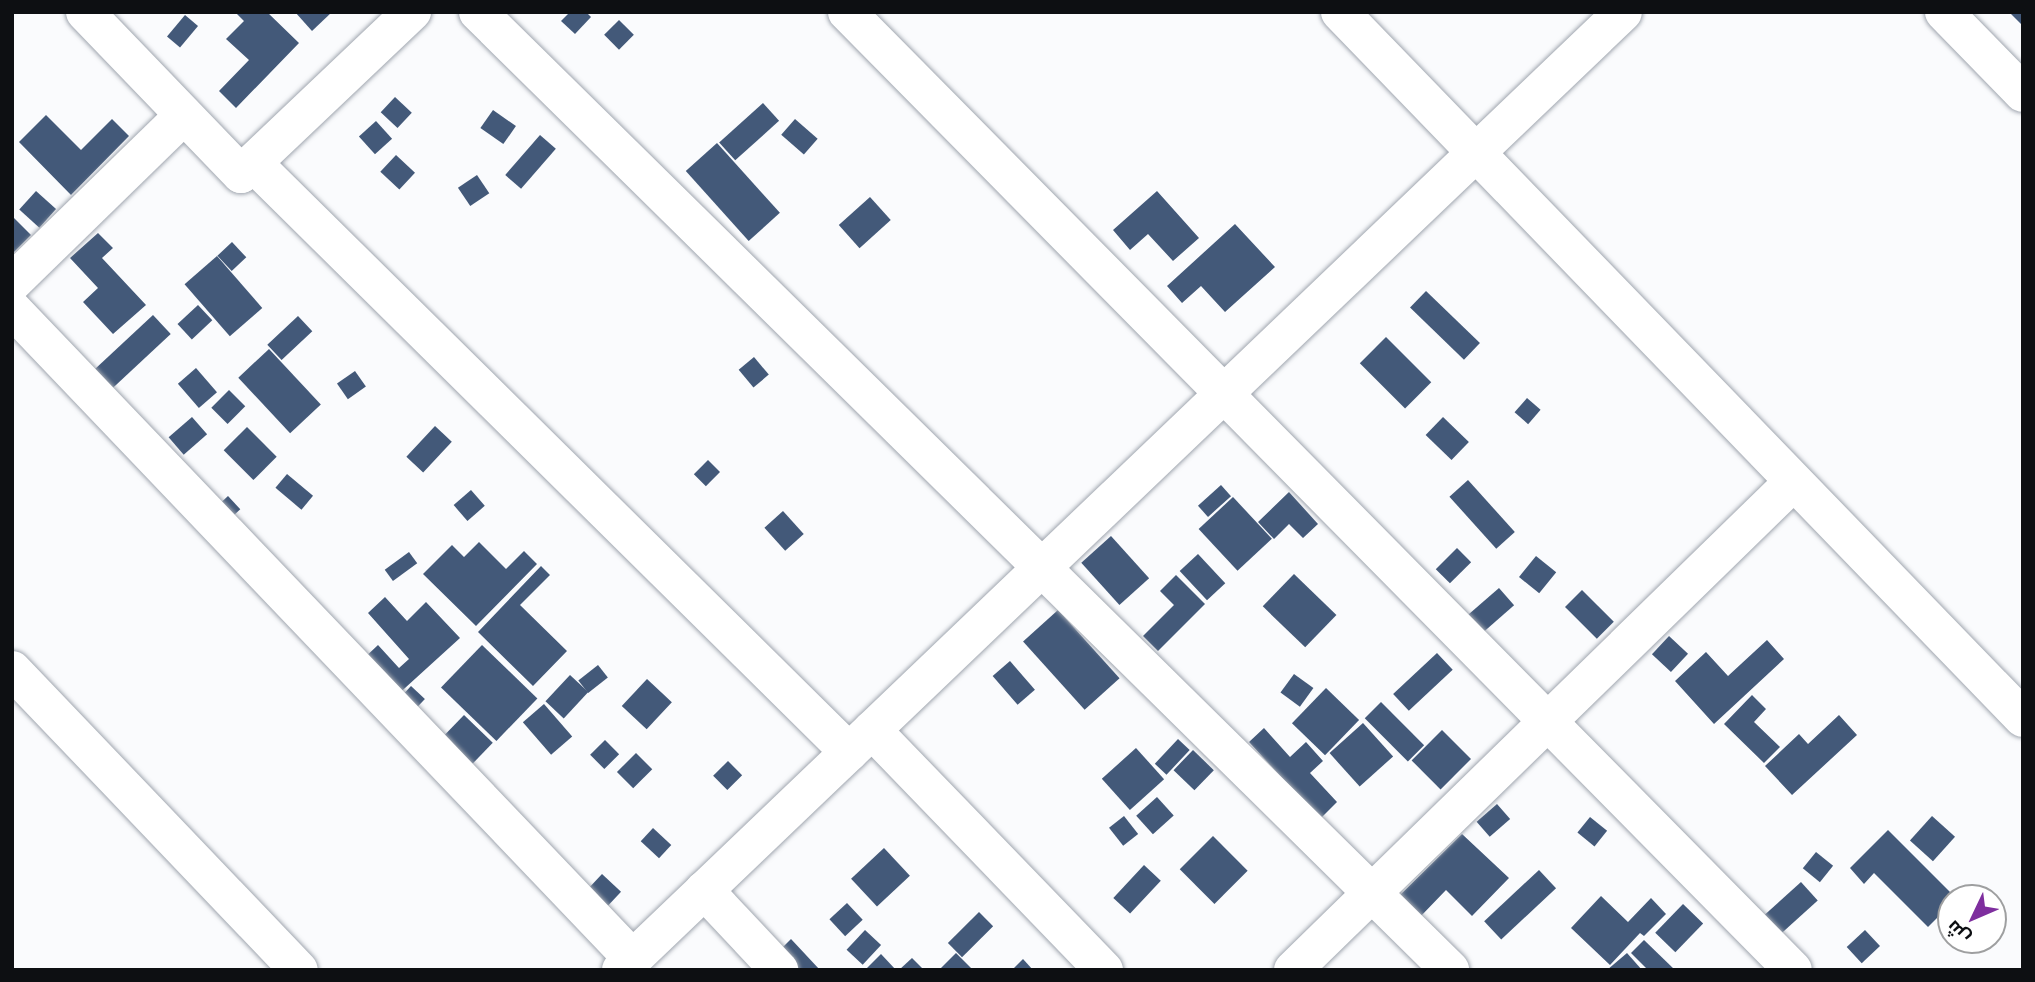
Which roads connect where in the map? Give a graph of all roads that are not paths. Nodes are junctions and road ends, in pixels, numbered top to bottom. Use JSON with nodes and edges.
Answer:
{"nodes":[{"id":1,"x":85,"y":12,"type":"edge"},
{"id":2,"x":412,"y":12,"type":"edge"},
{"id":3,"x":478,"y":12,"type":"edge"},
{"id":4,"x":846,"y":12,"type":"edge"},
{"id":5,"x":1339,"y":12,"type":"edge"},
{"id":6,"x":1623,"y":12,"type":"edge"},
{"id":7,"x":1944,"y":12,"type":"edge"},
{"id":8,"x":2023,"y":93,"type":"edge"},
{"id":9,"x":184,"y":115,"type":"junction"},
{"id":10,"x":1476,"y":152,"type":"junction"},
{"id":11,"x":253,"y":163,"type":"junction"},
{"id":12,"x":12,"y":283,"type":"edge"},
{"id":13,"x":12,"y":309,"type":"edge"},
{"id":14,"x":1224,"y":394,"type":"junction"},
{"id":15,"x":1793,"y":482,"type":"junction"},
{"id":16,"x":1042,"y":568,"type":"junction"},
{"id":17,"x":12,"y":670,"type":"edge"},
{"id":18,"x":2023,"y":718,"type":"edge"},
{"id":19,"x":1548,"y":722,"type":"junction"},
{"id":20,"x":860,"y":741,"type":"junction"},
{"id":21,"x":704,"y":890,"type":"junction"},
{"id":22,"x":1372,"y":893,"type":"junction"},
{"id":23,"x":627,"y":964,"type":"edge"},
{"id":24,"x":299,"y":970,"type":"edge"},
{"id":25,"x":779,"y":970,"type":"edge"},
{"id":26,"x":1104,"y":970,"type":"edge"},
{"id":27,"x":1293,"y":970,"type":"edge"},
{"id":28,"x":1450,"y":970,"type":"edge"},
{"id":29,"x":1793,"y":970,"type":"edge"}],
"edges":[{"from":1,"to":9,"type":"street"},
{"from":2,"to":11,"type":"street"},
{"from":3,"to":16,"type":"street"},
{"from":4,"to":14,"type":"street"},
{"from":5,"to":10,"type":"street"},
{"from":6,"to":10,"type":"street"},
{"from":7,"to":8,"type":"street"},
{"from":9,"to":11,"type":"street"},
{"from":9,"to":12,"type":"street"},
{"from":10,"to":14,"type":"street"},
{"from":10,"to":15,"type":"street"},
{"from":11,"to":20,"type":"street"},
{"from":13,"to":23,"type":"street"},
{"from":14,"to":16,"type":"street"},
{"from":14,"to":19,"type":"street"},
{"from":15,"to":18,"type":"street"},
{"from":15,"to":19,"type":"street"},
{"from":16,"to":20,"type":"street"},
{"from":16,"to":22,"type":"street"},
{"from":17,"to":24,"type":"street"},
{"from":19,"to":22,"type":"street"},
{"from":19,"to":29,"type":"street"},
{"from":20,"to":21,"type":"street"},
{"from":20,"to":26,"type":"street"},
{"from":21,"to":23,"type":"street"},
{"from":21,"to":25,"type":"street"},
{"from":22,"to":27,"type":"street"},
{"from":22,"to":28,"type":"street"}]}
